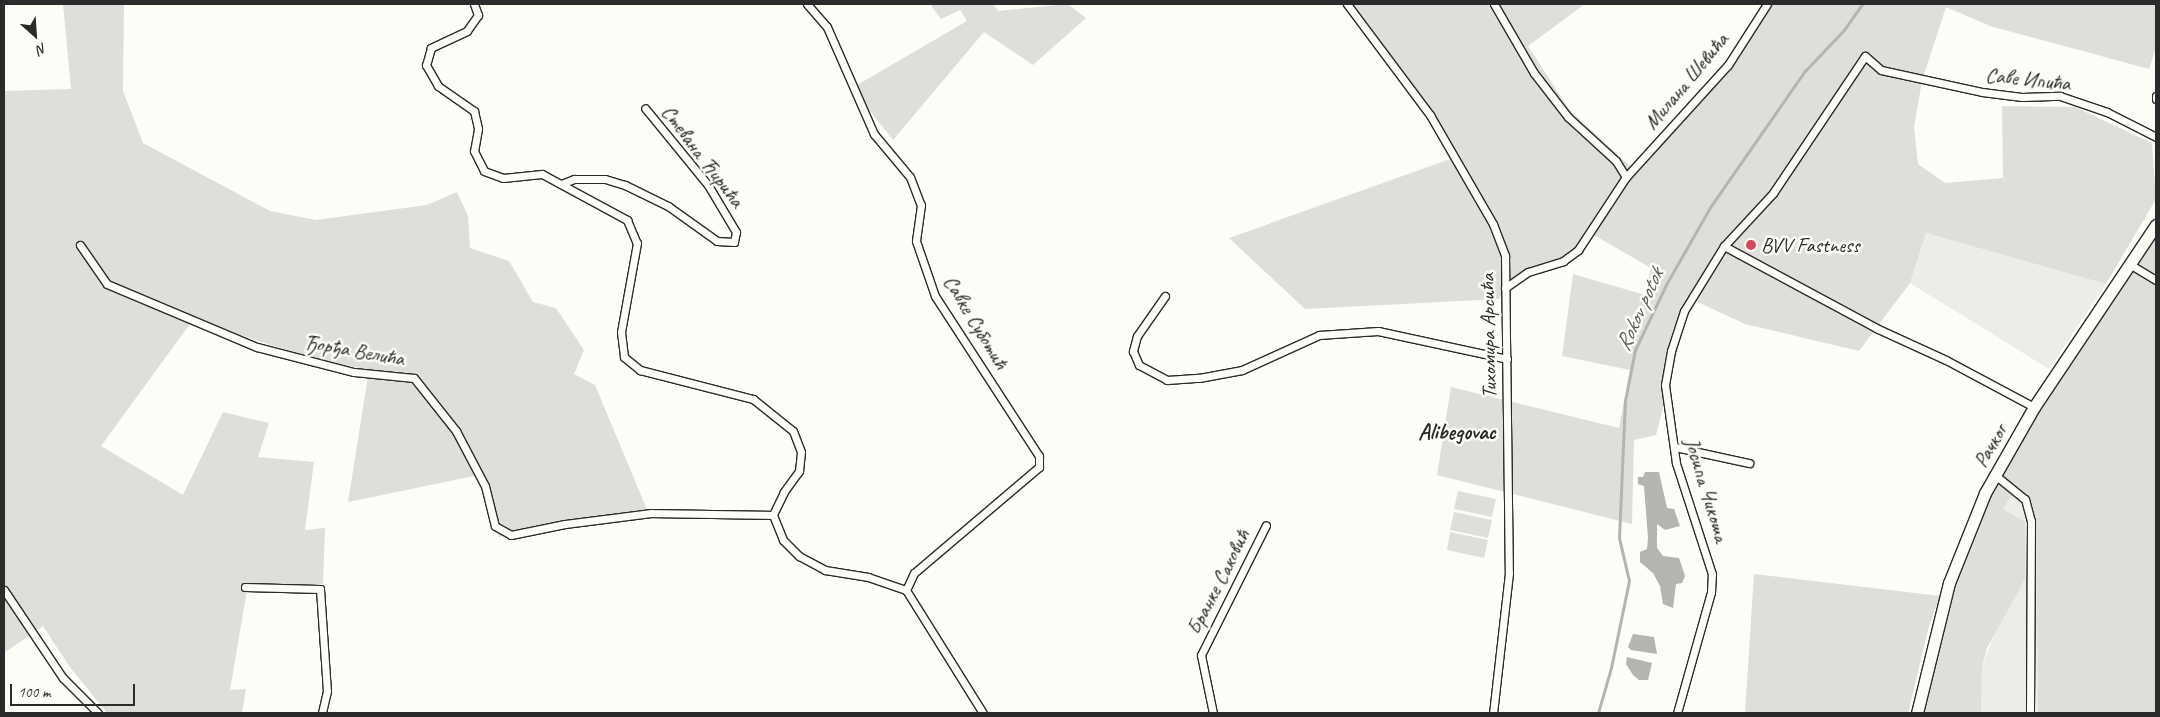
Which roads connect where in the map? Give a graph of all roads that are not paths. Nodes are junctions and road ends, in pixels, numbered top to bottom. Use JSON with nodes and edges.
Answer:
{"nodes":[{"id":1,"x":474,"y":4,"type":"edge"},
{"id":2,"x":807,"y":4,"type":"edge"},
{"id":3,"x":1347,"y":4,"type":"edge"},
{"id":4,"x":1494,"y":4,"type":"edge"},
{"id":5,"x":1767,"y":4,"type":"edge"},
{"id":6,"x":1865,"y":56,"type":"joint"},
{"id":7,"x":645,"y":108,"type":"dead end"},
{"id":8,"x":2156,"y":137,"type":"edge"},
{"id":9,"x":1626,"y":177,"type":"junction"},
{"id":10,"x":561,"y":184,"type":"junction"},
{"id":11,"x":2156,"y":226,"type":"edge"},
{"id":12,"x":80,"y":245,"type":"dead end"},
{"id":13,"x":1724,"y":246,"type":"junction"},
{"id":14,"x":2131,"y":265,"type":"junction"},
{"id":15,"x":2156,"y":280,"type":"edge"},
{"id":16,"x":1505,"y":288,"type":"junction"},
{"id":17,"x":1165,"y":296,"type":"dead end"},
{"id":18,"x":1507,"y":359,"type":"junction"},
{"id":19,"x":2034,"y":407,"type":"junction"},
{"id":20,"x":1675,"y":447,"type":"junction"},
{"id":21,"x":1749,"y":463,"type":"dead end"},
{"id":22,"x":1995,"y":475,"type":"junction"},
{"id":23,"x":773,"y":515,"type":"junction"},
{"id":24,"x":1266,"y":526,"type":"dead end"},
{"id":25,"x":245,"y":587,"type":"dead end"},
{"id":26,"x":4,"y":590,"type":"edge"},
{"id":27,"x":906,"y":590,"type":"junction"},
{"id":28,"x":98,"y":713,"type":"edge"},
{"id":29,"x":322,"y":713,"type":"edge"},
{"id":30,"x":983,"y":713,"type":"edge"},
{"id":31,"x":1213,"y":713,"type":"edge"},
{"id":32,"x":1493,"y":713,"type":"edge"},
{"id":33,"x":1677,"y":713,"type":"edge"},
{"id":34,"x":1917,"y":713,"type":"edge"},
{"id":35,"x":2030,"y":713,"type":"edge"}],
"edges":[{"from":1,"to":10,"type":"street"},
{"from":2,"to":27,"type":"street","name":"Савке Суботић"},
{"from":3,"to":16,"type":"street","name":"Тихомира Арсића"},
{"from":4,"to":9,"type":"street"},
{"from":5,"to":9,"type":"street","name":"Милана Шевића"},
{"from":6,"to":8,"type":"street","name":"Саве Ипића"},
{"from":6,"to":13,"type":"street","name":"Јосипа Чикоша"},
{"from":7,"to":10,"type":"street","name":"Стевана Ћирића"},
{"from":9,"to":16,"type":"street","name":"Милана Шевића"},
{"from":10,"to":23,"type":"street"},
{"from":11,"to":14,"type":"main road","name":"Рачког"},
{"from":12,"to":23,"type":"street","name":"Ђорђа Велића"},
{"from":13,"to":19,"type":"street"},
{"from":13,"to":20,"type":"street","name":"Јосипа Чикоша"},
{"from":14,"to":15,"type":"street"},
{"from":14,"to":19,"type":"main road","name":"Рачког"},
{"from":16,"to":18,"type":"street","name":"Тихомира Арсића"},
{"from":17,"to":18,"type":"street"},
{"from":18,"to":32,"type":"street","name":"Тихомира Арсића"},
{"from":19,"to":22,"type":"main road","name":"Рачког"},
{"from":20,"to":21,"type":"street"},
{"from":20,"to":33,"type":"street","name":"Јосипа Чикоша"},
{"from":22,"to":34,"type":"main road","name":"Рачког"},
{"from":22,"to":35,"type":"street"},
{"from":23,"to":27,"type":"street"},
{"from":24,"to":31,"type":"street","name":"Бранке Саковић"},
{"from":25,"to":29,"type":"street"},
{"from":26,"to":28,"type":"street"},
{"from":27,"to":30,"type":"street"}]}
